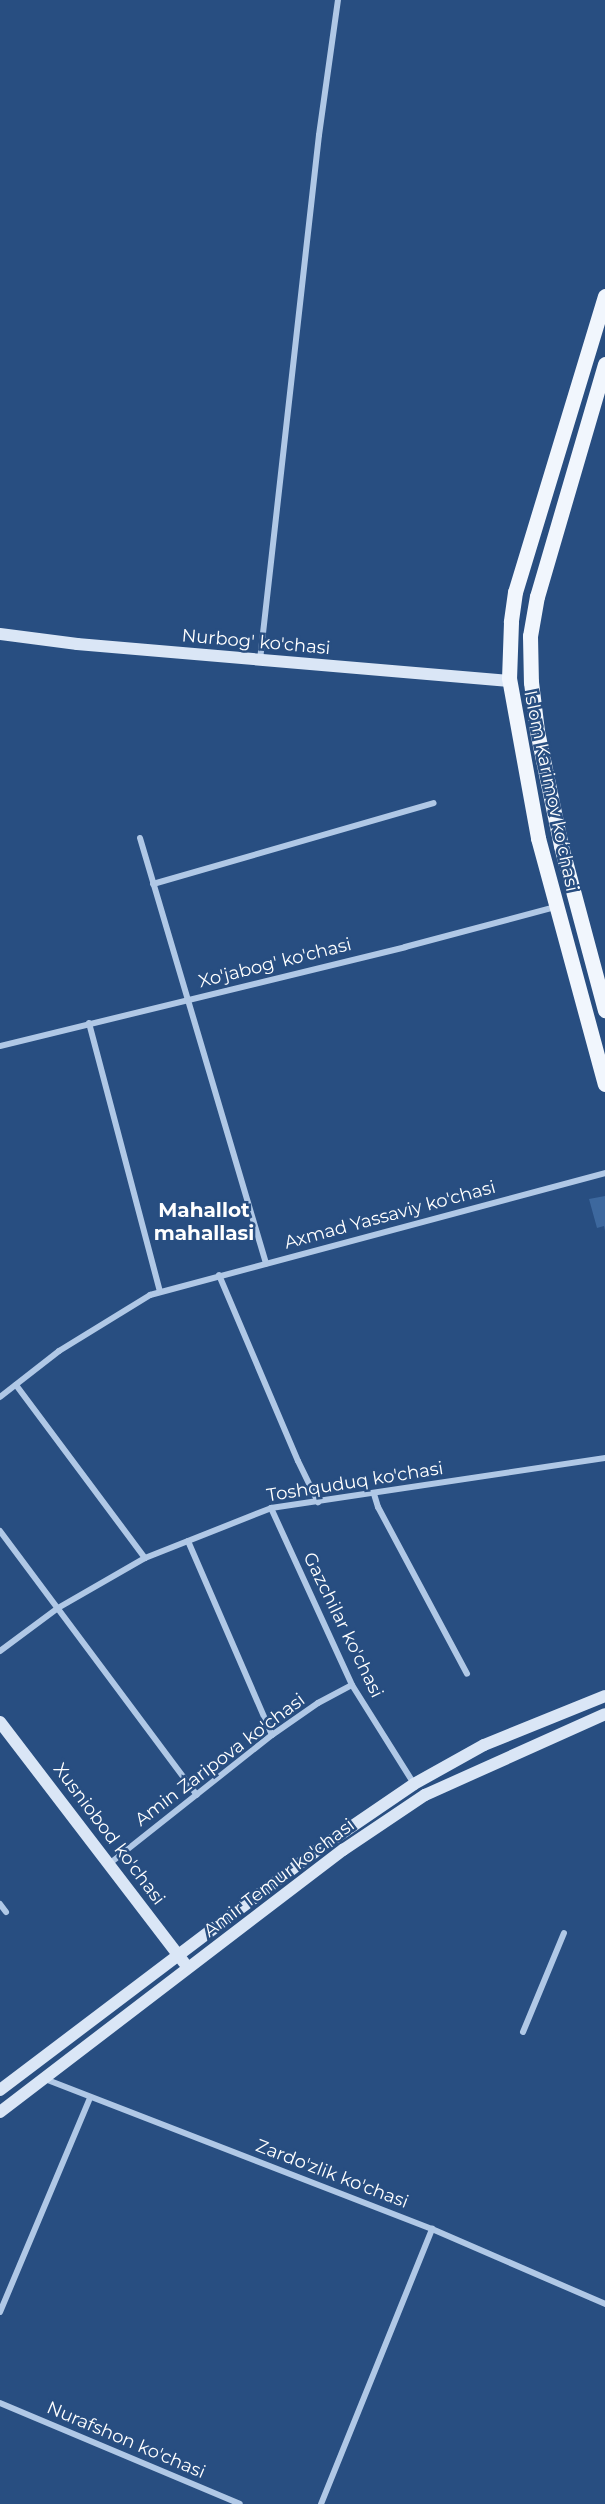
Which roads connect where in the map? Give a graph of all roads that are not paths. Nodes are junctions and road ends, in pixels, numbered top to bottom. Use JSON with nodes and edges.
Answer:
{"nodes":[{"id":1,"x":338,"y":0,"type":"edge"},
{"id":2,"x":605,"y":296,"type":"edge"},
{"id":3,"x":605,"y":364,"type":"edge"},
{"id":4,"x":0,"y":634,"type":"edge"},
{"id":5,"x":260,"y":660,"type":"junction"},
{"id":6,"x":509,"y":681,"type":"junction"},
{"id":7,"x":434,"y":802,"type":"dead end"},
{"id":8,"x":140,"y":838,"type":"dead end"},
{"id":9,"x":561,"y":846,"type":"junction"},
{"id":10,"x":542,"y":851,"type":"junction"},
{"id":11,"x":153,"y":884,"type":"junction"},
{"id":12,"x":556,"y":907,"type":"junction"},
{"id":13,"x":599,"y":966,"type":"edge"},
{"id":14,"x":188,"y":1000,"type":"junction"},
{"id":15,"x":605,"y":1010,"type":"edge"},
{"id":16,"x":89,"y":1023,"type":"junction"},
{"id":17,"x":0,"y":1046,"type":"edge"},
{"id":18,"x":605,"y":1084,"type":"edge"},
{"id":19,"x":605,"y":1173,"type":"edge"},
{"id":20,"x":266,"y":1264,"type":"junction"},
{"id":21,"x":219,"y":1275,"type":"junction"},
{"id":22,"x":160,"y":1292,"type":"junction"},
{"id":23,"x":16,"y":1385,"type":"junction"},
{"id":24,"x":0,"y":1397,"type":"edge"},
{"id":25,"x":605,"y":1458,"type":"edge"},
{"id":26,"x":374,"y":1494,"type":"junction"},
{"id":27,"x":318,"y":1502,"type":"junction"},
{"id":28,"x":271,"y":1508,"type":"junction"},
{"id":29,"x":0,"y":1531,"type":"edge"},
{"id":30,"x":188,"y":1541,"type":"junction"},
{"id":31,"x":145,"y":1558,"type":"junction"},
{"id":32,"x":58,"y":1608,"type":"junction"},
{"id":33,"x":0,"y":1651,"type":"edge"},
{"id":34,"x":467,"y":1674,"type":"dead end"},
{"id":35,"x":352,"y":1685,"type":"junction"},
{"id":36,"x":605,"y":1696,"type":"edge"},
{"id":37,"x":605,"y":1714,"type":"edge"},
{"id":38,"x":0,"y":1722,"type":"edge"},
{"id":39,"x":272,"y":1735,"type":"junction"},
{"id":40,"x":414,"y":1784,"type":"junction"},
{"id":41,"x":197,"y":1795,"type":"junction"},
{"id":42,"x":109,"y":1864,"type":"junction"},
{"id":43,"x":0,"y":1904,"type":"edge"},
{"id":44,"x":6,"y":1912,"type":"dead end"},
{"id":45,"x":564,"y":1933,"type":"dead end"},
{"id":46,"x":180,"y":1957,"type":"junction"},
{"id":47,"x":189,"y":1969,"type":"junction"},
{"id":48,"x":523,"y":2032,"type":"dead end"},
{"id":49,"x":45,"y":2079,"type":"junction"},
{"id":50,"x":0,"y":2090,"type":"edge"},
{"id":51,"x":90,"y":2098,"type":"junction"},
{"id":52,"x":0,"y":2112,"type":"edge"},
{"id":53,"x":432,"y":2229,"type":"junction"},
{"id":54,"x":605,"y":2304,"type":"edge"},
{"id":55,"x":0,"y":2312,"type":"edge"},
{"id":56,"x":0,"y":2403,"type":"edge"},
{"id":57,"x":240,"y":2504,"type":"edge"},
{"id":58,"x":321,"y":2504,"type":"edge"}],
"edges":[{"from":1,"to":5,"type":"street"},
{"from":2,"to":6,"type":"main road","name":"Islom Karimov ko‘chasi"},
{"from":3,"to":9,"type":"main road","name":"Islom Karimov ko‘chasi"},
{"from":4,"to":5,"type":"main road","name":"Nurbog' ko'chasi"},
{"from":5,"to":6,"type":"main road","name":"Nurbog' ko'chasi"},
{"from":6,"to":10,"type":"main road","name":"Islom Karimov ko‘chasi"},
{"from":7,"to":11,"type":"street"},
{"from":8,"to":11,"type":"street"},
{"from":9,"to":10,"type":"main road"},
{"from":9,"to":13,"type":"main road","name":"Islom Karimov ko‘chasi"},
{"from":10,"to":12,"type":"main road","name":"Islom Karimov ko‘chasi"},
{"from":11,"to":14,"type":"street"},
{"from":12,"to":14,"type":"street","name":"Xo'jabog' ko'chasi"},
{"from":12,"to":18,"type":"main road","name":"Islom Karimov ko‘chasi"},
{"from":13,"to":15,"type":"main road","name":"Islom Karimov ko‘chasi"},
{"from":14,"to":16,"type":"street","name":"Xo'jabog' ko'chasi"},
{"from":14,"to":20,"type":"street"},
{"from":16,"to":17,"type":"street","name":"Xo'jabog' ko'chasi"},
{"from":16,"to":22,"type":"street"},
{"from":19,"to":20,"type":"street","name":"Axmad Yassaviy ko'chasi"},
{"from":20,"to":21,"type":"street","name":"Axmad Yassaviy ko'chasi"},
{"from":21,"to":22,"type":"street","name":"Axmad Yassaviy ko'chasi"},
{"from":21,"to":27,"type":"street"},
{"from":22,"to":23,"type":"street","name":"Axmad Yassaviy ko'chasi"},
{"from":23,"to":24,"type":"street","name":"Axmad Yassaviy ko'chasi"},
{"from":23,"to":31,"type":"street"},
{"from":25,"to":26,"type":"street","name":"Toshquduq ko'chasi"},
{"from":26,"to":27,"type":"street","name":"Toshquduq ko'chasi"},
{"from":26,"to":34,"type":"street"},
{"from":27,"to":28,"type":"street","name":"Toshquduq ko'chasi"},
{"from":28,"to":30,"type":"street","name":"Toshquduq ko'chasi"},
{"from":28,"to":35,"type":"street","name":"Gazchilar ko'chasi"},
{"from":29,"to":32,"type":"street"},
{"from":30,"to":31,"type":"street","name":"Toshquduq ko'chasi"},
{"from":30,"to":39,"type":"street"},
{"from":31,"to":32,"type":"street","name":"Toshquduq ko'chasi"},
{"from":32,"to":33,"type":"street","name":"Toshquduq ko'chasi"},
{"from":32,"to":41,"type":"street"},
{"from":35,"to":39,"type":"street","name":"Amin Zaripova ko'chasi"},
{"from":35,"to":40,"type":"street","name":"Gazchilar ko'chasi"},
{"from":36,"to":40,"type":"main road","name":"Amir Temur ko'chasi"},
{"from":37,"to":47,"type":"main road","name":"Amir Temur ko'chasi"},
{"from":38,"to":42,"type":"main road","name":"Xusniobod ko'chasi"},
{"from":39,"to":41,"type":"street","name":"Amin Zaripova ko'chasi"},
{"from":40,"to":46,"type":"main road","name":"Amir Temur ko'chasi"},
{"from":41,"to":42,"type":"street","name":"Amin Zaripova ko'chasi"},
{"from":42,"to":46,"type":"main road","name":"Xusniobod ko'chasi"},
{"from":43,"to":44,"type":"street"},
{"from":45,"to":48,"type":"street"},
{"from":46,"to":47,"type":"main road","name":"Xusniobod ko'chasi"},
{"from":46,"to":50,"type":"main road","name":"Amir Temur ko'chasi"},
{"from":47,"to":49,"type":"main road","name":"Amir Temur ko'chasi"},
{"from":49,"to":51,"type":"street","name":"Zardo'zlik ko'chasi"},
{"from":49,"to":52,"type":"main road","name":"Amir Temur ko'chasi"},
{"from":51,"to":53,"type":"street","name":"Zardo'zlik ko'chasi"},
{"from":51,"to":55,"type":"street"},
{"from":53,"to":54,"type":"street","name":"Zardo'zlik ko'chasi"},
{"from":53,"to":58,"type":"street"},
{"from":56,"to":57,"type":"street","name":"Nurafshon ko'chasi"}]}
